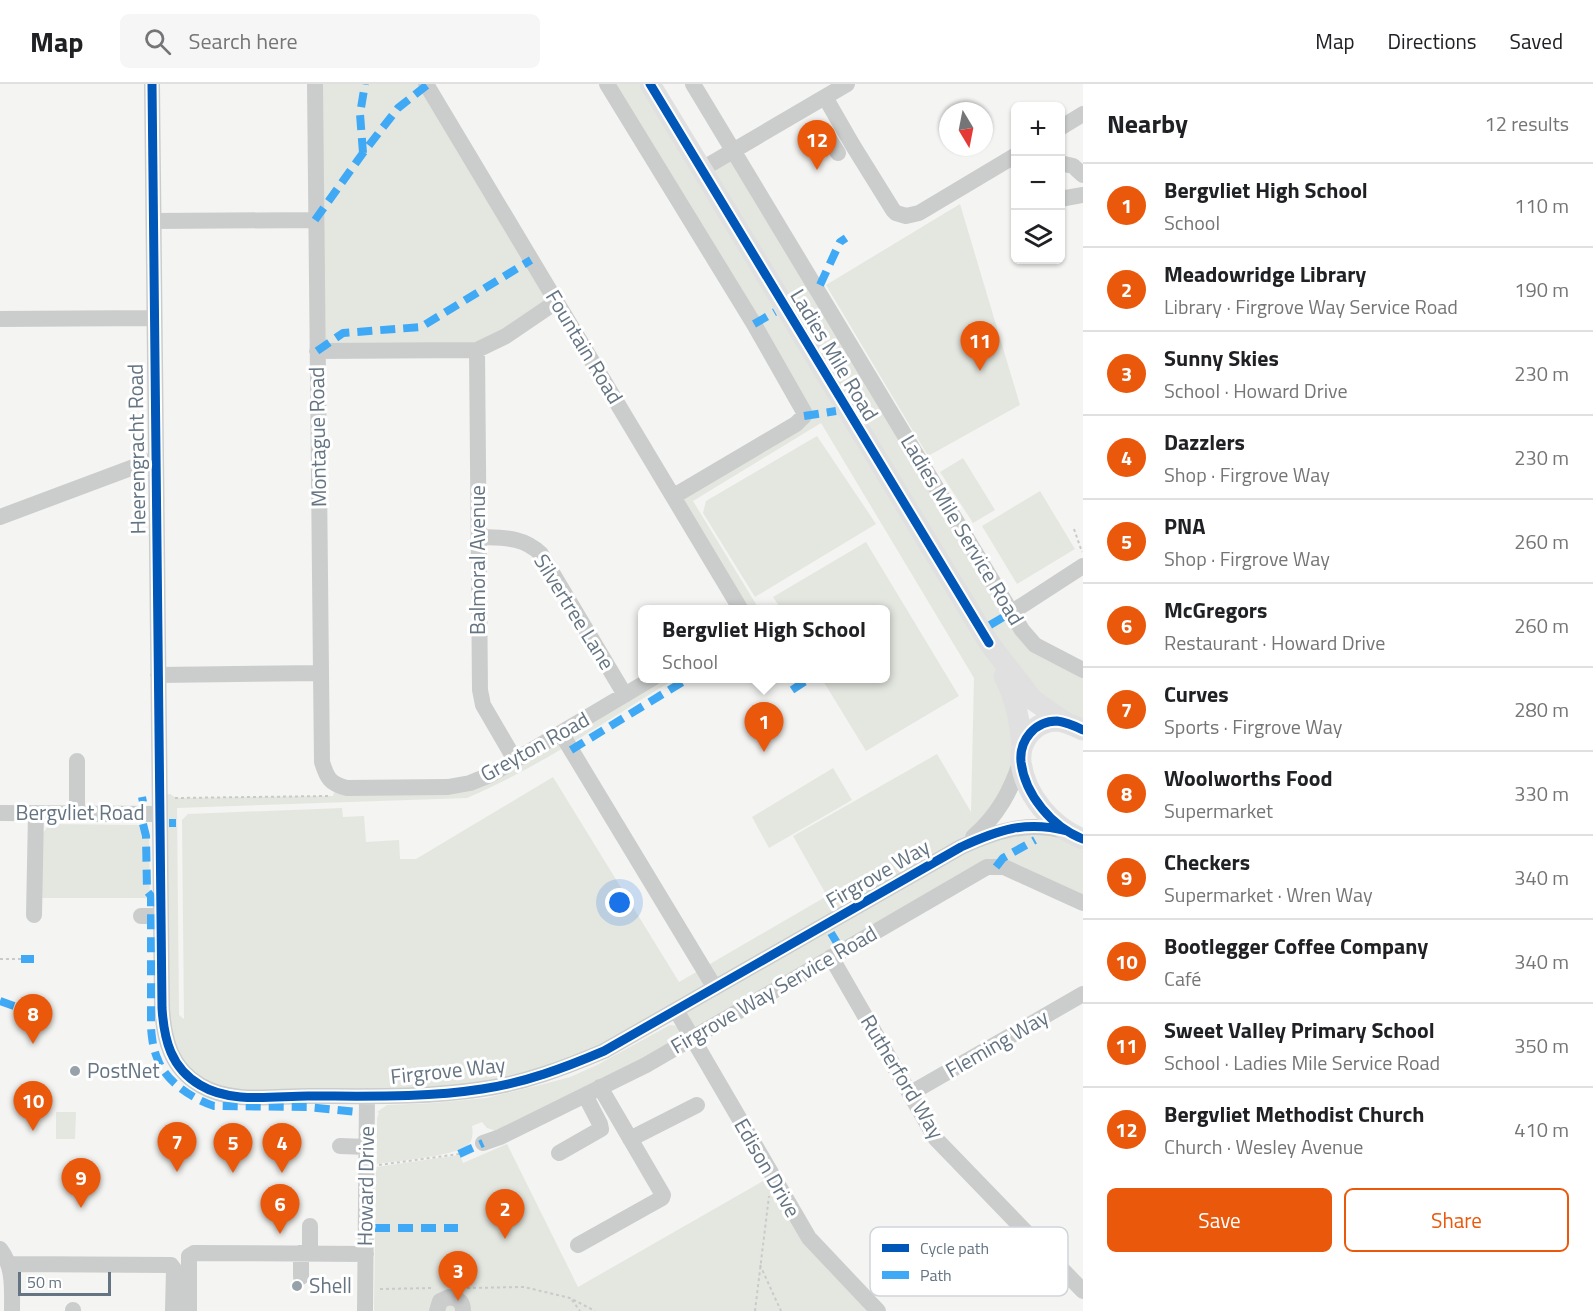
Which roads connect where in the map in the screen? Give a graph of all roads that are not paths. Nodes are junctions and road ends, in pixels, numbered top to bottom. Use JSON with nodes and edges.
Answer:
{"nodes":[{"id":1,"x":152,"y":84,"type":"edge"},
{"id":2,"x":315,"y":84,"type":"edge"},
{"id":3,"x":427,"y":84,"type":"edge"},
{"id":4,"x":607,"y":84,"type":"edge"},
{"id":5,"x":650,"y":84,"type":"edge"},
{"id":6,"x":693,"y":84,"type":"edge"},
{"id":7,"x":847,"y":84,"type":"edge"},
{"id":8,"x":825,"y":96,"type":"junction"},
{"id":9,"x":1083,"y":114,"type":"edge"},
{"id":10,"x":1065,"y":125,"type":"edge"},
{"id":11,"x":826,"y":134,"type":"dead end"},
{"id":12,"x":734,"y":151,"type":"junction"},
{"id":13,"x":838,"y":153,"type":"dead end"},
{"id":14,"x":1014,"y":156,"type":"edge"},
{"id":15,"x":1065,"y":164,"type":"edge"},
{"id":16,"x":702,"y":169,"type":"junction"},
{"id":17,"x":1083,"y":175,"type":"edge"},
{"id":18,"x":1083,"y":195,"type":"edge"},
{"id":19,"x":1065,"y":198,"type":"edge"},
{"id":20,"x":315,"y":220,"type":"junction"},
{"id":21,"x":154,"y":221,"type":"junction"},
{"id":22,"x":556,"y":302,"type":"junction"},
{"id":23,"x":153,"y":318,"type":"junction"},
{"id":24,"x":0,"y":320,"type":"edge"},
{"id":25,"x":477,"y":350,"type":"junction"},
{"id":26,"x":317,"y":351,"type":"junction"},
{"id":27,"x":155,"y":459,"type":"junction"},
{"id":28,"x":674,"y":496,"type":"junction"},
{"id":29,"x":0,"y":517,"type":"edge"},
{"id":30,"x":478,"y":537,"type":"junction"},
{"id":31,"x":1083,"y":566,"type":"edge"},
{"id":32,"x":739,"y":605,"type":"edge"},
{"id":33,"x":1012,"y":612,"type":"junction"},
{"id":34,"x":988,"y":643,"type":"junction"},
{"id":35,"x":1083,"y":670,"type":"edge"},
{"id":36,"x":321,"y":673,"type":"junction"},
{"id":37,"x":158,"y":675,"type":"junction"},
{"id":38,"x":645,"y":683,"type":"edge"},
{"id":39,"x":625,"y":695,"type":"junction"},
{"id":40,"x":1078,"y":728,"type":"edge"},
{"id":41,"x":561,"y":733,"type":"junction"},
{"id":42,"x":1021,"y":754,"type":"junction"},
{"id":43,"x":515,"y":760,"type":"junction"},
{"id":44,"x":77,"y":761,"type":"dead end"},
{"id":45,"x":335,"y":790,"type":"joint"},
{"id":46,"x":0,"y":813,"type":"edge"},
{"id":47,"x":36,"y":813,"type":"junction"},
{"id":48,"x":77,"y":814,"type":"junction"},
{"id":49,"x":160,"y":814,"type":"junction"},
{"id":50,"x":1078,"y":837,"type":"edge"},
{"id":51,"x":961,"y":847,"type":"junction"},
{"id":52,"x":1083,"y":903,"type":"edge"},
{"id":53,"x":34,"y":915,"type":"dead end"},
{"id":54,"x":141,"y":916,"type":"dead end"},
{"id":55,"x":161,"y":916,"type":"junction"},
{"id":56,"x":831,"y":957,"type":"junction"},
{"id":57,"x":715,"y":988,"type":"junction"},
{"id":58,"x":1083,"y":994,"type":"edge"},
{"id":59,"x":676,"y":1010,"type":"junction"},
{"id":60,"x":692,"y":1038,"type":"junction"},
{"id":61,"x":600,"y":1087,"type":"junction"},
{"id":62,"x":910,"y":1093,"type":"junction"},
{"id":63,"x":585,"y":1095,"type":"junction"},
{"id":64,"x":367,"y":1096,"type":"junction"},
{"id":65,"x":697,"y":1105,"type":"dead end"},
{"id":66,"x":630,"y":1139,"type":"junction"},
{"id":67,"x":483,"y":1143,"type":"dead end"},
{"id":68,"x":340,"y":1146,"type":"dead end"},
{"id":69,"x":367,"y":1147,"type":"junction"},
{"id":70,"x":559,"y":1154,"type":"dead end"},
{"id":71,"x":309,"y":1227,"type":"dead end"},
{"id":72,"x":1021,"y":1227,"type":"edge"},
{"id":73,"x":578,"y":1245,"type":"dead end"},
{"id":74,"x":0,"y":1249,"type":"edge"},
{"id":75,"x":305,"y":1253,"type":"junction"},
{"id":76,"x":366,"y":1254,"type":"junction"},
{"id":77,"x":9,"y":1264,"type":"junction"},
{"id":78,"x":1068,"y":1275,"type":"edge"},
{"id":79,"x":301,"y":1277,"type":"dead end"},
{"id":80,"x":1083,"y":1291,"type":"edge"},
{"id":81,"x":12,"y":1311,"type":"edge"},
{"id":82,"x":173,"y":1311,"type":"edge"},
{"id":83,"x":189,"y":1311,"type":"edge"},
{"id":84,"x":365,"y":1311,"type":"edge"},
{"id":85,"x":437,"y":1311,"type":"edge"},
{"id":86,"x":463,"y":1311,"type":"edge"},
{"id":87,"x":878,"y":1311,"type":"edge"}],
"edges":[{"from":1,"to":21,"type":"street","name":"Heerengracht Road"},
{"from":2,"to":20,"type":"street","name":"Montague Road"},
{"from":3,"to":22,"type":"street","name":"Fountain Road"},
{"from":4,"to":28,"type":"street"},
{"from":5,"to":16,"type":"main road","name":"Ladies Mile Road"},
{"from":6,"to":12,"type":"street","name":"Ladies Mile Service Road"},
{"from":7,"to":8,"type":"street"},
{"from":8,"to":12,"type":"street"},
{"from":8,"to":14,"type":"street"},
{"from":9,"to":10,"type":"street"},
{"from":11,"to":13,"type":"street"},
{"from":12,"to":16,"type":"street"},
{"from":12,"to":33,"type":"street","name":"Ladies Mile Service Road"},
{"from":15,"to":17,"type":"street"},
{"from":16,"to":34,"type":"main road","name":"Ladies Mile Road"},
{"from":18,"to":19,"type":"street"},
{"from":20,"to":21,"type":"street"},
{"from":20,"to":26,"type":"street","name":"Montague Road"},
{"from":21,"to":23,"type":"street","name":"Heerengracht Road"},
{"from":22,"to":25,"type":"street"},
{"from":22,"to":28,"type":"street","name":"Fountain Road"},
{"from":23,"to":24,"type":"street"},
{"from":23,"to":27,"type":"street","name":"Heerengracht Road"},
{"from":25,"to":26,"type":"street"},
{"from":25,"to":30,"type":"street","name":"Balmoral Avenue"},
{"from":26,"to":36,"type":"street","name":"Montague Road"},
{"from":27,"to":29,"type":"street"},
{"from":27,"to":37,"type":"street","name":"Heerengracht Road"},
{"from":28,"to":32,"type":"street","name":"Fountain Road"},
{"from":30,"to":39,"type":"street","name":"Silvertree Lane"},
{"from":30,"to":43,"type":"street","name":"Balmoral Avenue"},
{"from":31,"to":33,"type":"street"},
{"from":33,"to":35,"type":"street","name":"Ladies Mile Service Road"},
{"from":34,"to":40,"type":"main road","name":"Ladies Mile Road"},
{"from":34,"to":42,"type":"main road","name":"Ladies Mile Road"},
{"from":36,"to":37,"type":"street"},
{"from":36,"to":45,"type":"street","name":"Montague Road"},
{"from":37,"to":49,"type":"street","name":"Heerengracht Road"},
{"from":38,"to":39,"type":"street","name":"Greyton Road"},
{"from":39,"to":41,"type":"street","name":"Greyton Road"},
{"from":40,"to":42,"type":"main road"},
{"from":41,"to":43,"type":"street","name":"Greyton Road"},
{"from":41,"to":57,"type":"street"},
{"from":42,"to":50,"type":"main road","name":"Ladies Mile Road"},
{"from":42,"to":51,"type":"street","name":"Firgrove Way"},
{"from":43,"to":45,"type":"street","name":"Greyton Road"},
{"from":44,"to":48,"type":"street"},
{"from":46,"to":47,"type":"street","name":"Bergvliet Road"},
{"from":47,"to":48,"type":"street","name":"Bergvliet Road"},
{"from":47,"to":53,"type":"street"},
{"from":48,"to":49,"type":"street","name":"Bergvliet Road"},
{"from":49,"to":55,"type":"street","name":"Firgrove Way"},
{"from":50,"to":51,"type":"street","name":"Firgrove Way"},
{"from":51,"to":57,"type":"street","name":"Firgrove Way"},
{"from":52,"to":56,"type":"street","name":"Firgrove Way Service Road"},
{"from":54,"to":55,"type":"street"},
{"from":55,"to":64,"type":"street","name":"Firgrove Way"},
{"from":56,"to":60,"type":"street","name":"Firgrove Way Service Road"},
{"from":56,"to":62,"type":"street","name":"Rutherford Way"},
{"from":57,"to":59,"type":"street","name":"Firgrove Way"},
{"from":58,"to":62,"type":"street","name":"Fleming Way"},
{"from":59,"to":60,"type":"street","name":"Edison Drive"},
{"from":59,"to":64,"type":"street","name":"Firgrove Way"},
{"from":60,"to":61,"type":"street","name":"Firgrove Way Service Road"},
{"from":60,"to":87,"type":"street","name":"Edison Drive"},
{"from":61,"to":63,"type":"street","name":"Firgrove Way Service Road"},
{"from":61,"to":66,"type":"street"},
{"from":62,"to":72,"type":"street","name":"Rutherford Way"},
{"from":63,"to":67,"type":"street","name":"Firgrove Way Service Road"},
{"from":63,"to":70,"type":"street"},
{"from":64,"to":69,"type":"street","name":"Howard Drive"},
{"from":65,"to":66,"type":"street"},
{"from":66,"to":73,"type":"street"},
{"from":68,"to":69,"type":"street"},
{"from":69,"to":76,"type":"street","name":"Howard Drive"},
{"from":71,"to":75,"type":"street"},
{"from":74,"to":77,"type":"street"},
{"from":75,"to":76,"type":"street"},
{"from":75,"to":79,"type":"street"},
{"from":75,"to":83,"type":"street"},
{"from":76,"to":84,"type":"street","name":"Howard Drive"},
{"from":77,"to":81,"type":"street"},
{"from":77,"to":82,"type":"street"},
{"from":78,"to":80,"type":"street","name":"Rutherford Way"},
{"from":85,"to":86,"type":"street"}]}
